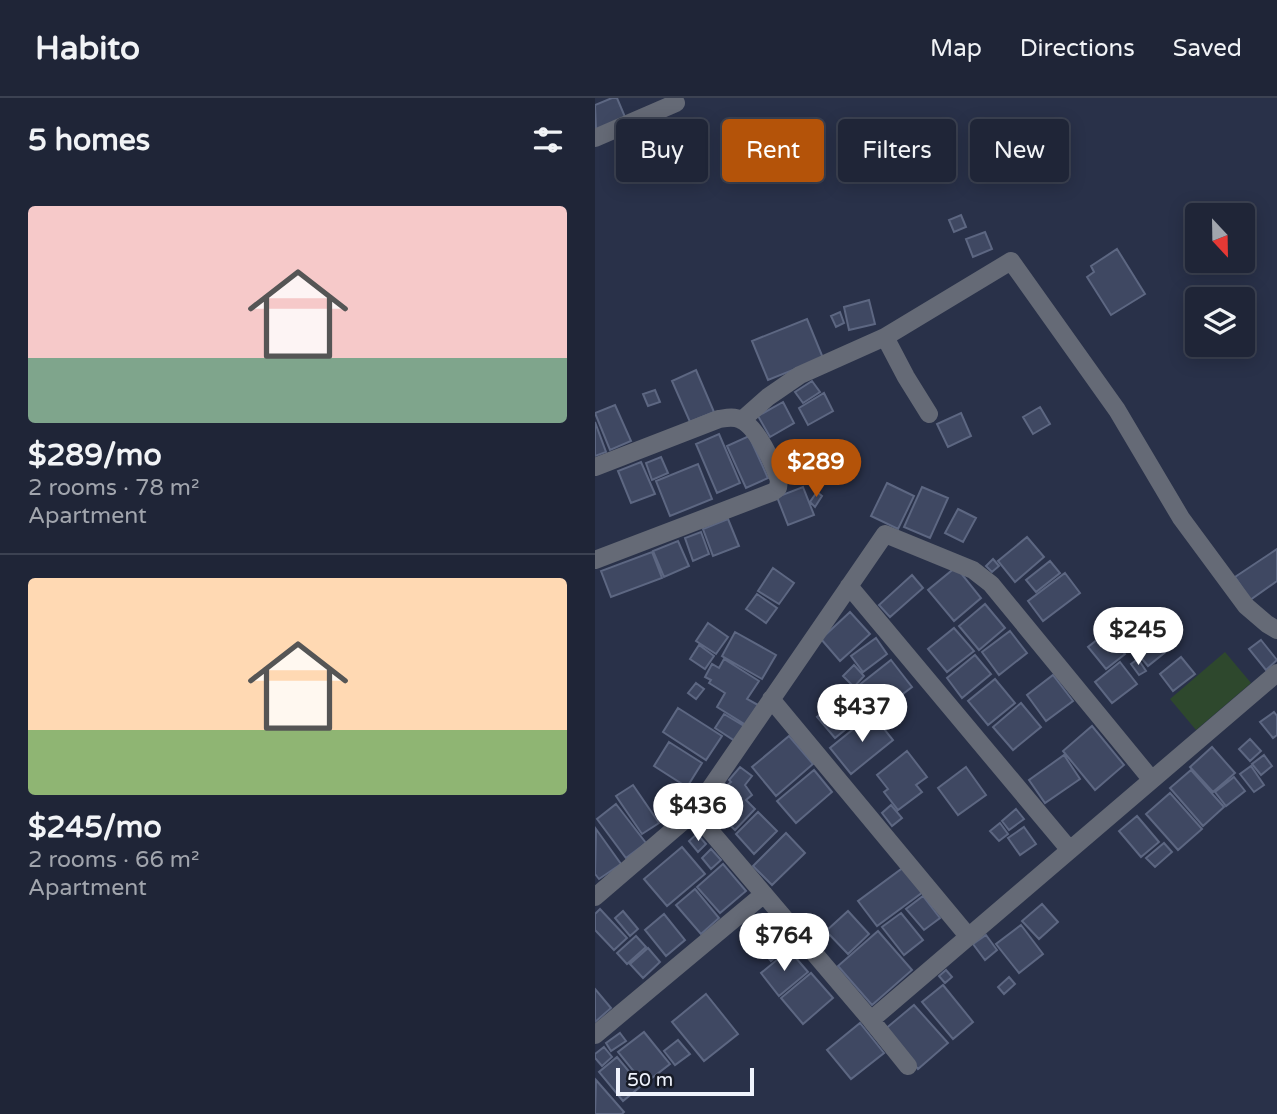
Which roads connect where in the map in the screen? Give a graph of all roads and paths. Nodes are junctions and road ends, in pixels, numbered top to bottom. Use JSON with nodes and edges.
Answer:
{"nodes":[{"id":1,"x":676,"y":103,"type":"dead end"},
{"id":2,"x":595,"y":138,"type":"edge"},
{"id":3,"x":885,"y":338,"type":"junction"},
{"id":4,"x":929,"y":414,"type":"dead end"},
{"id":5,"x":742,"y":420,"type":"junction"},
{"id":6,"x":595,"y":467,"type":"edge"},
{"id":7,"x":595,"y":560,"type":"edge"},
{"id":8,"x":849,"y":586,"type":"junction"},
{"id":9,"x":1277,"y":630,"type":"edge"},
{"id":10,"x":1277,"y":673,"type":"edge"},
{"id":11,"x":771,"y":699,"type":"junction"},
{"id":12,"x":1151,"y":779,"type":"junction"},
{"id":13,"x":694,"y":812,"type":"junction"},
{"id":14,"x":1069,"y":849,"type":"junction"},
{"id":15,"x":764,"y":894,"type":"junction"},
{"id":16,"x":595,"y":897,"type":"edge"},
{"id":17,"x":968,"y":936,"type":"junction"},
{"id":18,"x":871,"y":1020,"type":"junction"},
{"id":19,"x":595,"y":1035,"type":"edge"},
{"id":20,"x":908,"y":1066,"type":"dead end"}],
"edges":[{"from":1,"to":2,"type":"street"},
{"from":3,"to":4,"type":"street"},
{"from":3,"to":5,"type":"street"},
{"from":3,"to":9,"type":"street"},
{"from":5,"to":6,"type":"street"},
{"from":5,"to":7,"type":"street"},
{"from":8,"to":11,"type":"street"},
{"from":8,"to":12,"type":"street"},
{"from":8,"to":14,"type":"street"},
{"from":10,"to":12,"type":"street"},
{"from":11,"to":13,"type":"street"},
{"from":11,"to":17,"type":"street"},
{"from":12,"to":14,"type":"street"},
{"from":13,"to":15,"type":"street"},
{"from":13,"to":16,"type":"street"},
{"from":14,"to":17,"type":"street"},
{"from":15,"to":18,"type":"street"},
{"from":15,"to":19,"type":"street"},
{"from":17,"to":18,"type":"street"},
{"from":18,"to":20,"type":"street"}]}
